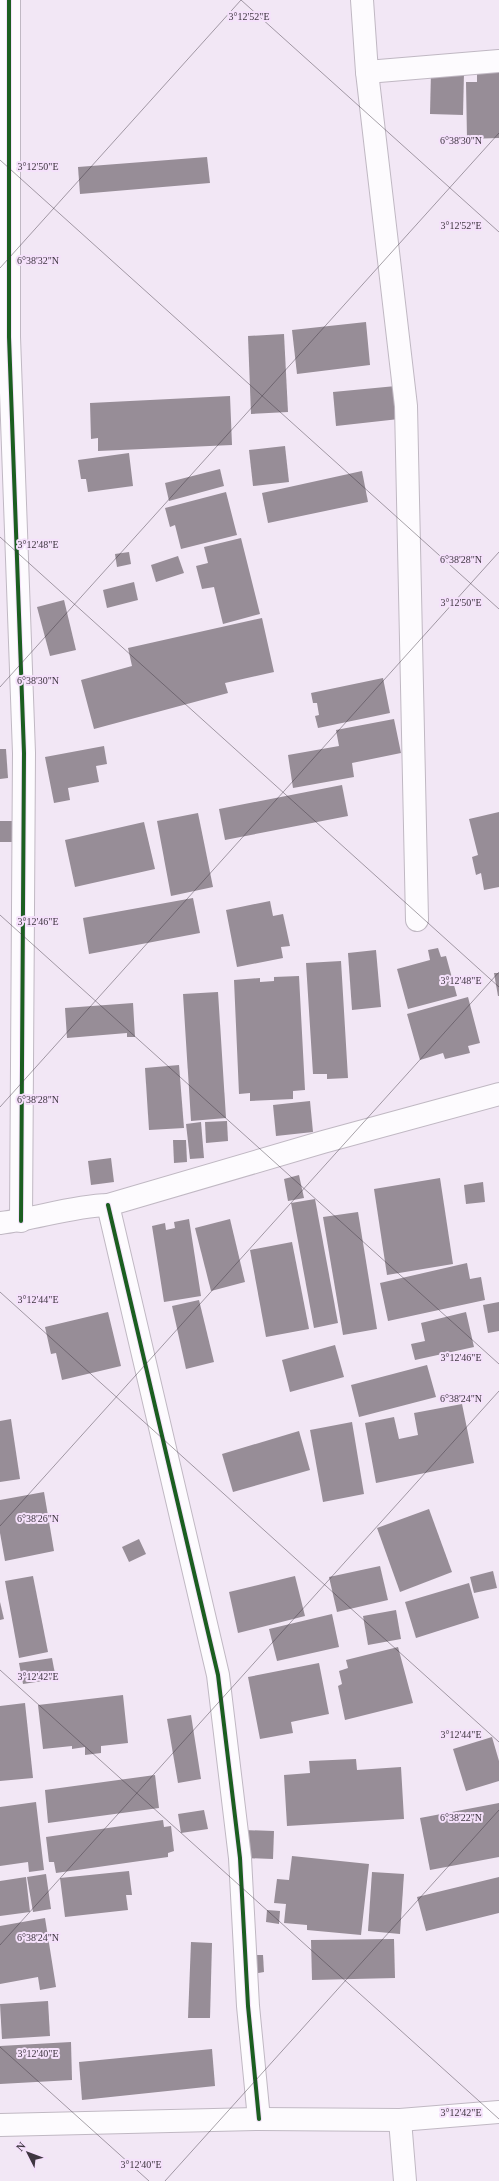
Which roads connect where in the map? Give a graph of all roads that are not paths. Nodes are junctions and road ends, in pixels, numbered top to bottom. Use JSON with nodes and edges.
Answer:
{"nodes":[{"id":1,"x":9,"y":0,"type":"edge"},
{"id":2,"x":362,"y":0,"type":"edge"},
{"id":3,"x":499,"y":61,"type":"edge"},
{"id":4,"x":367,"y":72,"type":"junction"},
{"id":5,"x":417,"y":920,"type":"dead end"},
{"id":6,"x":499,"y":1094,"type":"edge"},
{"id":7,"x":108,"y":1205,"type":"junction"},
{"id":8,"x":21,"y":1221,"type":"junction"},
{"id":9,"x":0,"y":1223,"type":"edge"},
{"id":10,"x":499,"y":2112,"type":"edge"},
{"id":11,"x":259,"y":2119,"type":"junction"},
{"id":12,"x":400,"y":2120,"type":"junction"},
{"id":13,"x":0,"y":2125,"type":"edge"},
{"id":14,"x":404,"y":2181,"type":"edge"}],
"edges":[{"from":1,"to":8,"type":"street"},
{"from":2,"to":4,"type":"street"},
{"from":3,"to":4,"type":"street"},
{"from":4,"to":5,"type":"street"},
{"from":6,"to":7,"type":"street"},
{"from":7,"to":8,"type":"street"},
{"from":7,"to":11,"type":"street"},
{"from":8,"to":9,"type":"street"},
{"from":10,"to":12,"type":"street"},
{"from":11,"to":12,"type":"street"},
{"from":11,"to":13,"type":"street"},
{"from":12,"to":14,"type":"street"}]}
